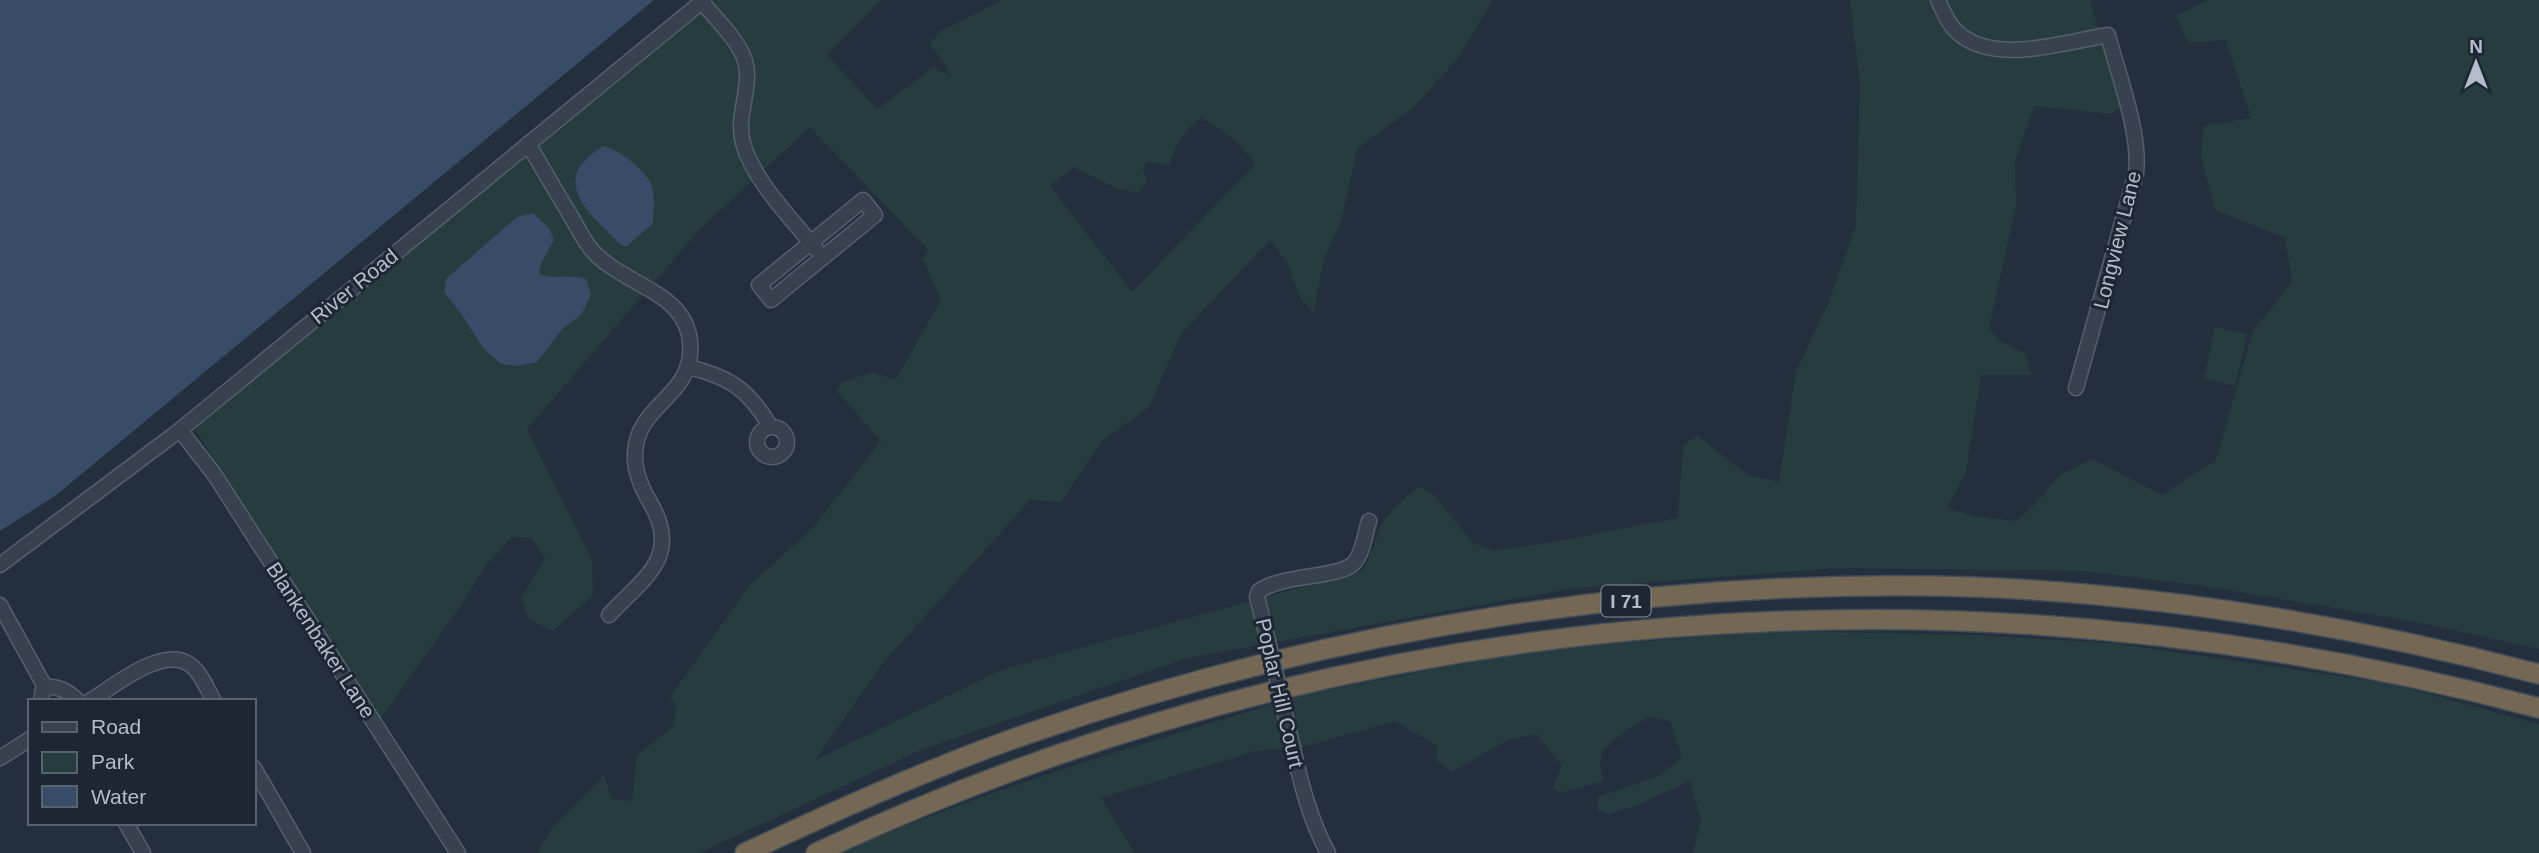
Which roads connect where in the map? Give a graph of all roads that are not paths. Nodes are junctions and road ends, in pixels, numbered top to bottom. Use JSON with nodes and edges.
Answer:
{"nodes":[{"id":1,"x":1938,"y":0,"type":"edge"},
{"id":2,"x":703,"y":1,"type":"edge"},
{"id":3,"x":528,"y":144,"type":"junction"},
{"id":4,"x":811,"y":243,"type":"junction"},
{"id":5,"x":823,"y":258,"type":"junction"},
{"id":6,"x":688,"y":367,"type":"junction"},
{"id":7,"x":2076,"y":388,"type":"dead end"},
{"id":8,"x":770,"y":426,"type":"dead end"},
{"id":9,"x":180,"y":430,"type":"junction"},
{"id":10,"x":1369,"y":521,"type":"dead end"},
{"id":11,"x":0,"y":565,"type":"edge"},
{"id":12,"x":0,"y":605,"type":"edge"},
{"id":13,"x":609,"y":615,"type":"dead end"},
{"id":14,"x":2539,"y":674,"type":"edge"},
{"id":15,"x":43,"y":694,"type":"edge"},
{"id":16,"x":75,"y":699,"type":"edge"},
{"id":17,"x":93,"y":699,"type":"edge"},
{"id":18,"x":213,"y":699,"type":"edge"},
{"id":19,"x":2539,"y":708,"type":"edge"},
{"id":20,"x":28,"y":740,"type":"edge"},
{"id":21,"x":0,"y":758,"type":"edge"},
{"id":22,"x":256,"y":771,"type":"edge"},
{"id":23,"x":126,"y":825,"type":"edge"},
{"id":24,"x":143,"y":853,"type":"edge"},
{"id":25,"x":303,"y":853,"type":"edge"},
{"id":26,"x":458,"y":853,"type":"edge"},
{"id":27,"x":745,"y":853,"type":"edge"},
{"id":28,"x":817,"y":853,"type":"edge"},
{"id":29,"x":1328,"y":853,"type":"edge"}],
"edges":[{"from":1,"to":7,"type":"street","name":"Longview Lane"},
{"from":2,"to":3,"type":"street","name":"River Road"},
{"from":2,"to":4,"type":"street"},
{"from":3,"to":6,"type":"street"},
{"from":3,"to":9,"type":"street","name":"River Road"},
{"from":4,"to":5,"type":"street"},
{"from":4,"to":5,"type":"street"},
{"from":4,"to":5,"type":"street"},
{"from":6,"to":8,"type":"street"},
{"from":6,"to":13,"type":"street"},
{"from":9,"to":11,"type":"street","name":"River Road"},
{"from":9,"to":26,"type":"street","name":"Blankenbaker Lane"},
{"from":10,"to":29,"type":"street","name":"Poplar Hill Court","bridge":true},
{"from":12,"to":15,"type":"street"},
{"from":14,"to":27,"type":"highway","number":"I 71"},
{"from":15,"to":16,"type":"street"},
{"from":17,"to":18,"type":"street"},
{"from":19,"to":28,"type":"highway","number":"I 71"},
{"from":20,"to":21,"type":"street"},
{"from":22,"to":25,"type":"street"},
{"from":23,"to":24,"type":"street"}]}
